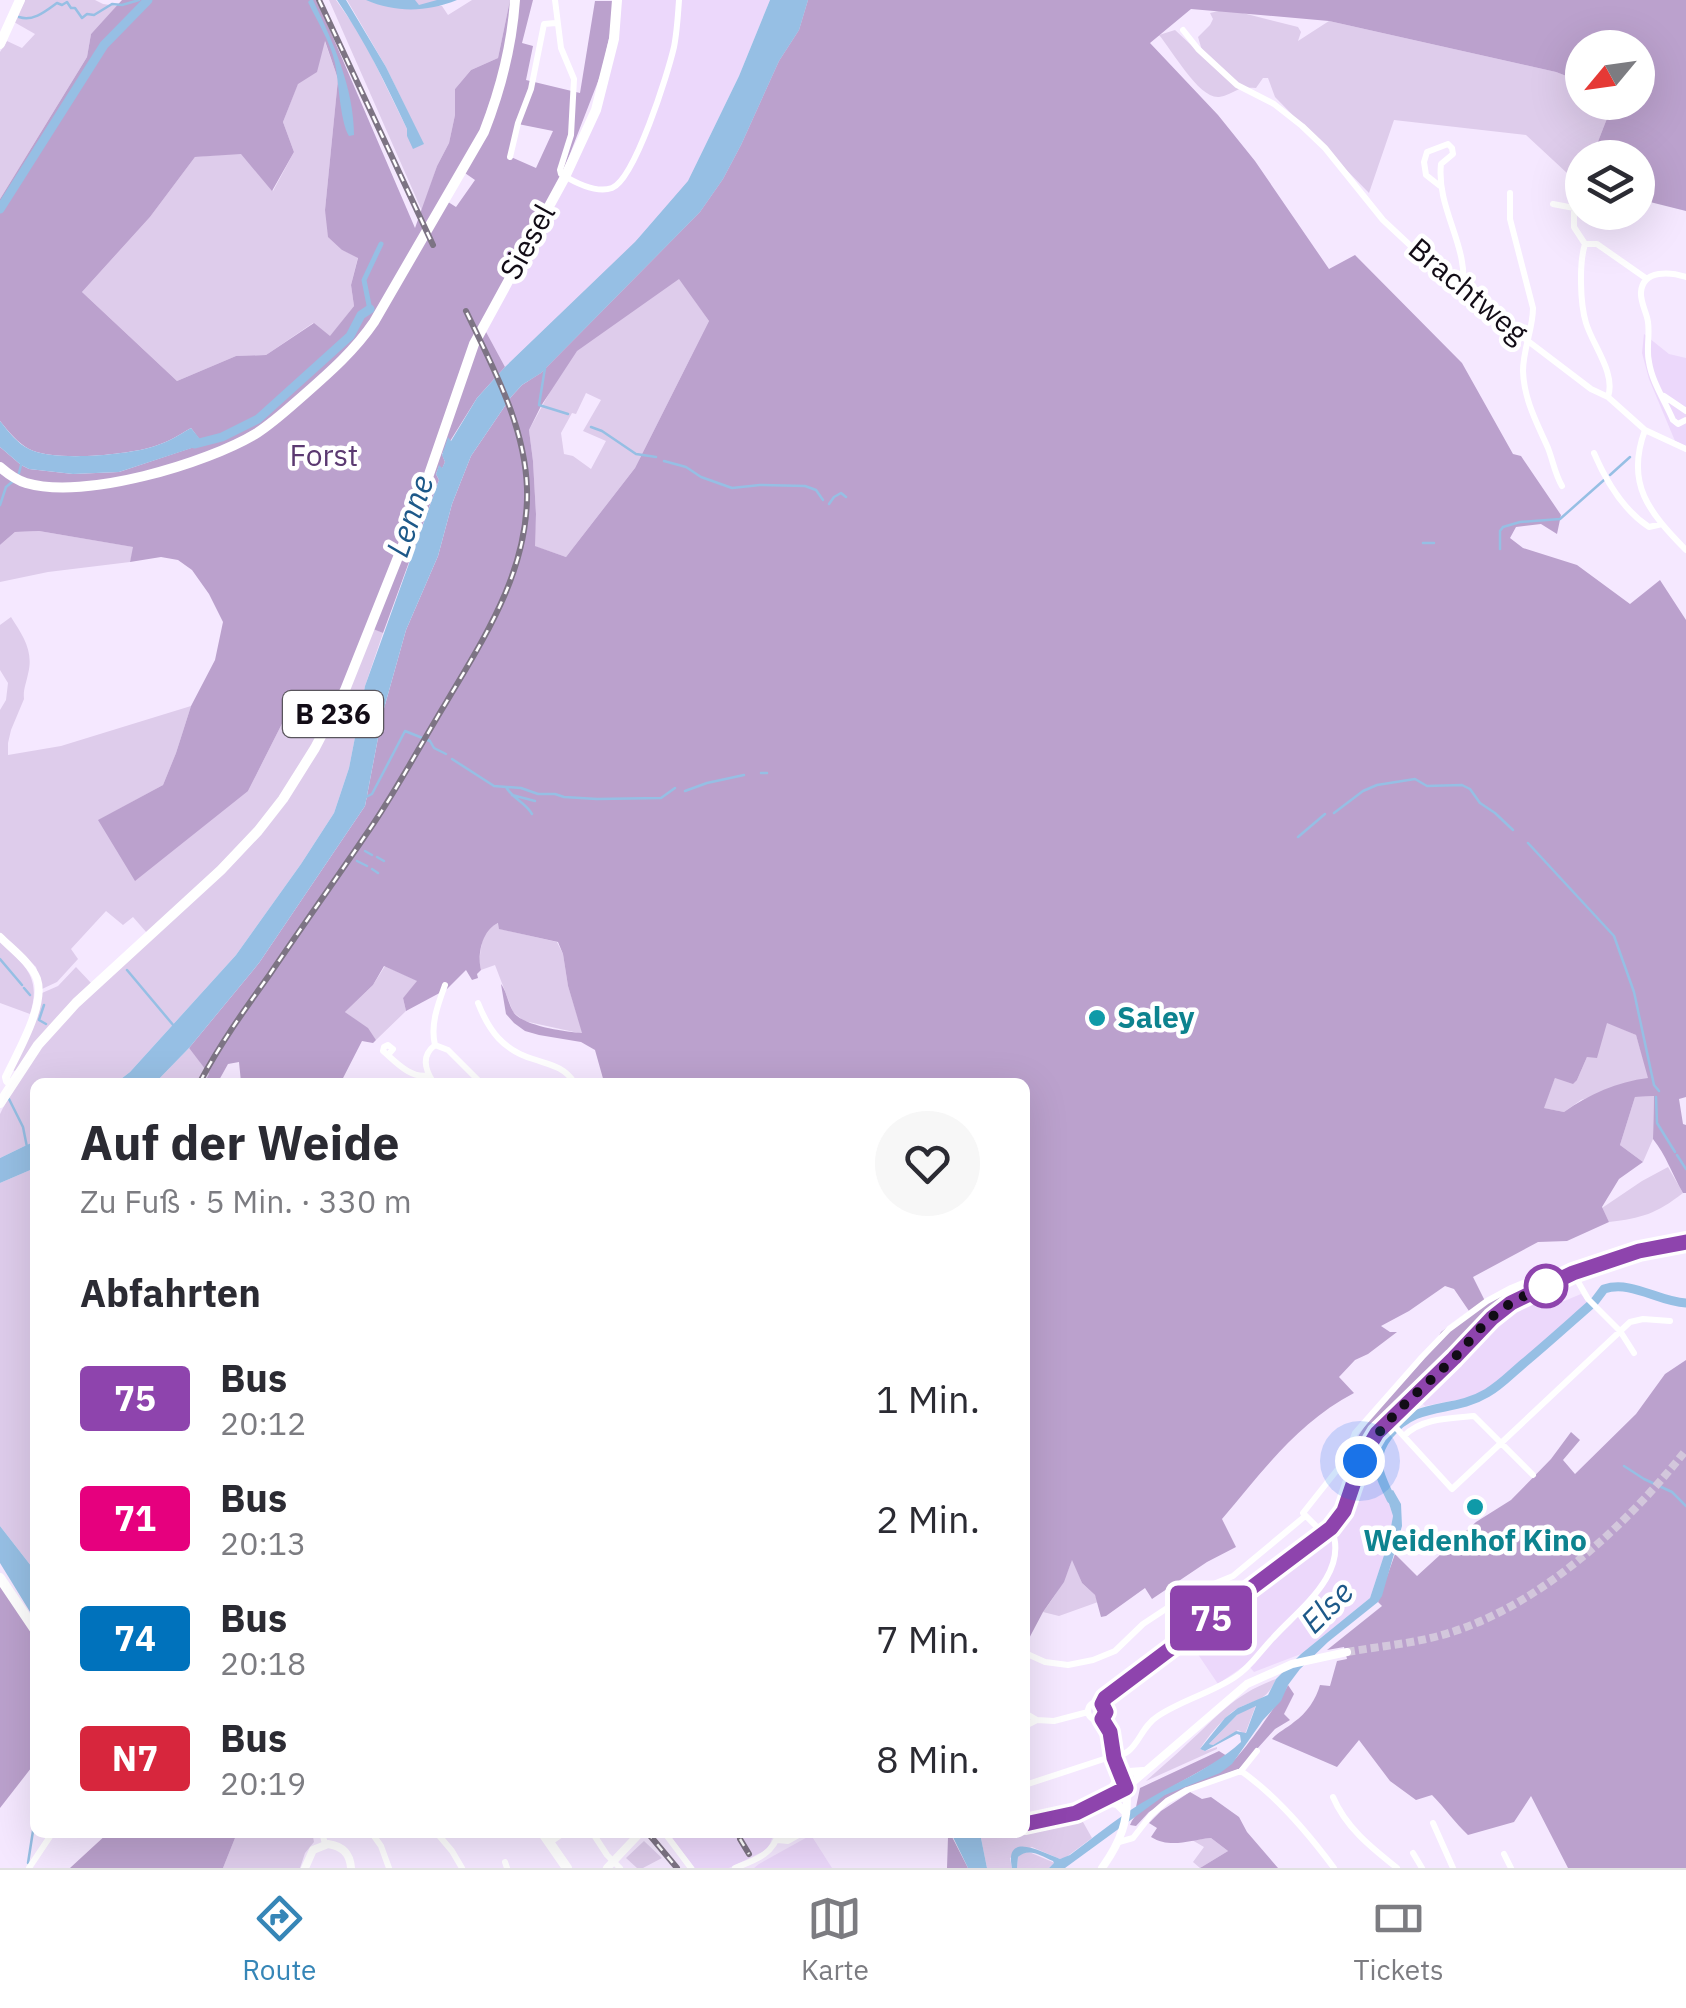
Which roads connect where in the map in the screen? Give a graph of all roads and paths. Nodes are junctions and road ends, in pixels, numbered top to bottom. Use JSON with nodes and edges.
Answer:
{"nodes":[{"id":1,"x":20,"y":0,"type":"edge"},
{"id":2,"x":515,"y":0,"type":"edge"},
{"id":3,"x":555,"y":0,"type":"edge"},
{"id":4,"x":616,"y":0,"type":"edge"},
{"id":5,"x":679,"y":0,"type":"edge"},
{"id":6,"x":556,"y":22,"type":"junction"},
{"id":7,"x":1183,"y":30,"type":"dead end"},
{"id":8,"x":0,"y":44,"type":"edge"},
{"id":9,"x":510,"y":157,"type":"dead end"},
{"id":10,"x":564,"y":177,"type":"junction"},
{"id":11,"x":1440,"y":186,"type":"junction"},
{"id":12,"x":1510,"y":192,"type":"dead end"},
{"id":13,"x":1553,"y":204,"type":"dead end"},
{"id":14,"x":1584,"y":244,"type":"junction"},
{"id":15,"x":1686,"y":277,"type":"edge"},
{"id":16,"x":1647,"y":279,"type":"junction"},
{"id":17,"x":1462,"y":293,"type":"junction"},
{"id":18,"x":1527,"y":340,"type":"junction"},
{"id":19,"x":1662,"y":395,"type":"junction"},
{"id":20,"x":1608,"y":397,"type":"junction"},
{"id":21,"x":1686,"y":410,"type":"edge"},
{"id":22,"x":1686,"y":420,"type":"edge"},
{"id":23,"x":1645,"y":430,"type":"junction"},
{"id":24,"x":1686,"y":448,"type":"edge"},
{"id":25,"x":1594,"y":452,"type":"dead end"},
{"id":26,"x":0,"y":468,"type":"edge"},
{"id":27,"x":1562,"y":486,"type":"dead end"},
{"id":28,"x":1662,"y":524,"type":"junction"},
{"id":29,"x":1686,"y":550,"type":"edge"},
{"id":30,"x":0,"y":938,"type":"edge"},
{"id":31,"x":445,"y":985,"type":"dead end"},
{"id":32,"x":478,"y":1003,"type":"dead end"},
{"id":33,"x":434,"y":1045,"type":"junction"},
{"id":34,"x":388,"y":1055,"type":"dead end"},
{"id":35,"x":426,"y":1078,"type":"edge"},
{"id":36,"x":431,"y":1078,"type":"edge"},
{"id":37,"x":476,"y":1078,"type":"edge"},
{"id":38,"x":570,"y":1078,"type":"edge"},
{"id":39,"x":5,"y":1095,"type":"edge"},
{"id":40,"x":1686,"y":1242,"type":"edge"},
{"id":41,"x":1573,"y":1273,"type":"junction"},
{"id":42,"x":1670,"y":1321,"type":"dead end"},
{"id":43,"x":1620,"y":1331,"type":"junction"},
{"id":44,"x":1634,"y":1353,"type":"dead end"},
{"id":45,"x":1391,"y":1422,"type":"junction"},
{"id":46,"x":1402,"y":1434,"type":"junction"},
{"id":47,"x":1501,"y":1442,"type":"junction"},
{"id":48,"x":1533,"y":1475,"type":"dead end"},
{"id":49,"x":1304,"y":1517,"type":"junction"},
{"id":50,"x":1331,"y":1528,"type":"junction"},
{"id":51,"x":1323,"y":1533,"type":"junction"},
{"id":52,"x":0,"y":1578,"type":"edge"},
{"id":53,"x":30,"y":1623,"type":"edge"},
{"id":54,"x":1347,"y":1652,"type":"tunnel mouth"},
{"id":55,"x":1030,"y":1654,"type":"edge"},
{"id":56,"x":1102,"y":1704,"type":"junction"},
{"id":57,"x":1088,"y":1712,"type":"junction"},
{"id":58,"x":1030,"y":1716,"type":"edge"},
{"id":59,"x":1102,"y":1719,"type":"junction"},
{"id":60,"x":1037,"y":1720,"type":"junction"},
{"id":61,"x":1030,"y":1724,"type":"edge"},
{"id":62,"x":1256,"y":1751,"type":"dead end"},
{"id":63,"x":1116,"y":1763,"type":"junction"},
{"id":64,"x":1147,"y":1770,"type":"junction"},
{"id":65,"x":1242,"y":1771,"type":"junction"},
{"id":66,"x":1030,"y":1783,"type":"edge"},
{"id":67,"x":1126,"y":1788,"type":"junction"},
{"id":68,"x":1334,"y":1797,"type":"dead end"},
{"id":69,"x":1102,"y":1801,"type":"junction"},
{"id":70,"x":1127,"y":1809,"type":"junction"},
{"id":71,"x":1030,"y":1823,"type":"edge"},
{"id":72,"x":1433,"y":1823,"type":"dead end"},
{"id":73,"x":49,"y":1838,"type":"edge"},
{"id":74,"x":324,"y":1838,"type":"edge"},
{"id":75,"x":376,"y":1838,"type":"edge"},
{"id":76,"x":440,"y":1838,"type":"edge"},
{"id":77,"x":546,"y":1838,"type":"edge"},
{"id":78,"x":556,"y":1838,"type":"edge"},
{"id":79,"x":596,"y":1838,"type":"edge"},
{"id":80,"x":635,"y":1838,"type":"edge"},
{"id":81,"x":669,"y":1838,"type":"edge"},
{"id":82,"x":777,"y":1838,"type":"edge"},
{"id":83,"x":1118,"y":1842,"type":"junction"},
{"id":84,"x":549,"y":1843,"type":"junction"},
{"id":85,"x":325,"y":1844,"type":"junction"},
{"id":86,"x":1413,"y":1853,"type":"dead end"},
{"id":87,"x":1504,"y":1854,"type":"dead end"},
{"id":88,"x":459,"y":1866,"type":"edge"},
{"id":89,"x":29,"y":1868,"type":"edge"},
{"id":90,"x":305,"y":1868,"type":"edge"},
{"id":91,"x":352,"y":1868,"type":"edge"},
{"id":92,"x":389,"y":1868,"type":"edge"},
{"id":93,"x":567,"y":1868,"type":"edge"},
{"id":94,"x":607,"y":1868,"type":"edge"},
{"id":95,"x":620,"y":1868,"type":"edge"},
{"id":96,"x":692,"y":1868,"type":"edge"},
{"id":97,"x":734,"y":1868,"type":"edge"},
{"id":98,"x":1102,"y":1868,"type":"edge"},
{"id":99,"x":1334,"y":1868,"type":"edge"},
{"id":100,"x":1397,"y":1868,"type":"edge"},
{"id":101,"x":1422,"y":1868,"type":"edge"},
{"id":102,"x":1452,"y":1868,"type":"edge"},
{"id":103,"x":1511,"y":1868,"type":"edge"}],
"edges":[{"from":1,"to":8,"type":"main road"},
{"from":2,"to":26,"type":"main road"},
{"from":3,"to":6,"type":"street","name":"Siesel"},
{"from":4,"to":10,"type":"main road","number":"B 236"},
{"from":5,"to":10,"type":"street"},
{"from":6,"to":9,"type":"street","name":"Siesel"},
{"from":6,"to":10,"type":"street","name":"Siesel"},
{"from":7,"to":17,"type":"street","name":"Brachtweg"},
{"from":10,"to":39,"type":"main road","name":"Siesel","number":"B 236"},
{"from":11,"to":11,"type":"street"},
{"from":11,"to":17,"type":"street"},
{"from":12,"to":18,"type":"street"},
{"from":13,"to":14,"type":"street"},
{"from":14,"to":16,"type":"street"},
{"from":14,"to":20,"type":"street"},
{"from":15,"to":16,"type":"street"},
{"from":16,"to":19,"type":"street"},
{"from":17,"to":18,"type":"street","name":"Brachtweg"},
{"from":18,"to":20,"type":"street","name":"Brachtweg"},
{"from":18,"to":27,"type":"street"},
{"from":19,"to":21,"type":"street"},
{"from":19,"to":22,"type":"street"},
{"from":20,"to":23,"type":"street","name":"Brachtweg"},
{"from":23,"to":24,"type":"street","name":"Brachtweg"},
{"from":23,"to":28,"type":"street"},
{"from":25,"to":28,"type":"street"},
{"from":28,"to":29,"type":"street"},
{"from":30,"to":39,"type":"main road"},
{"from":31,"to":33,"type":"street"},
{"from":32,"to":38,"type":"street"},
{"from":33,"to":36,"type":"street"},
{"from":33,"to":37,"type":"street"},
{"from":34,"to":35,"type":"street"},
{"from":40,"to":41,"type":"street"},
{"from":41,"to":43,"type":"street"},
{"from":41,"to":45,"type":"street"},
{"from":41,"to":49,"type":"street"},
{"from":42,"to":43,"type":"street"},
{"from":43,"to":44,"type":"street"},
{"from":43,"to":47,"type":"street"},
{"from":45,"to":46,"type":"street"},
{"from":45,"to":50,"type":"street"},
{"from":46,"to":47,"type":"street"},
{"from":46,"to":47,"type":"street"},
{"from":47,"to":48,"type":"street"},
{"from":49,"to":51,"type":"street"},
{"from":49,"to":55,"type":"street"},
{"from":50,"to":51,"type":"street"},
{"from":50,"to":63,"type":"street"},
{"from":51,"to":56,"type":"street"},
{"from":52,"to":53,"type":"main road"},
{"from":54,"to":64,"type":"main road"},
{"from":56,"to":57,"type":"street"},
{"from":56,"to":59,"type":"street"},
{"from":57,"to":59,"type":"street"},
{"from":57,"to":60,"type":"street"},
{"from":58,"to":60,"type":"street"},
{"from":59,"to":63,"type":"street"},
{"from":60,"to":61,"type":"street"},
{"from":62,"to":65,"type":"street"},
{"from":63,"to":64,"type":"main road"},
{"from":63,"to":66,"type":"street"},
{"from":63,"to":67,"type":"street"},
{"from":63,"to":69,"type":"main road"},
{"from":64,"to":67,"type":"main road"},
{"from":65,"to":83,"type":"street"},
{"from":65,"to":99,"type":"street"},
{"from":67,"to":69,"type":"main road"},
{"from":67,"to":70,"type":"main road"},
{"from":68,"to":100,"type":"street"},
{"from":69,"to":70,"type":"main road"},
{"from":69,"to":71,"type":"main road"},
{"from":70,"to":83,"type":"main road"},
{"from":72,"to":102,"type":"street"},
{"from":73,"to":89,"type":"street"},
{"from":74,"to":85,"type":"street"},
{"from":75,"to":92,"type":"street"},
{"from":76,"to":88,"type":"street"},
{"from":77,"to":84,"type":"main road"},
{"from":78,"to":84,"type":"street"},
{"from":79,"to":95,"type":"street"},
{"from":80,"to":94,"type":"main road"},
{"from":81,"to":96,"type":"street"},
{"from":82,"to":97,"type":"street"},
{"from":83,"to":98,"type":"main road"},
{"from":84,"to":93,"type":"main road"},
{"from":85,"to":90,"type":"main road"},
{"from":85,"to":91,"type":"main road"},
{"from":86,"to":101,"type":"street"},
{"from":87,"to":103,"type":"street"}]}
